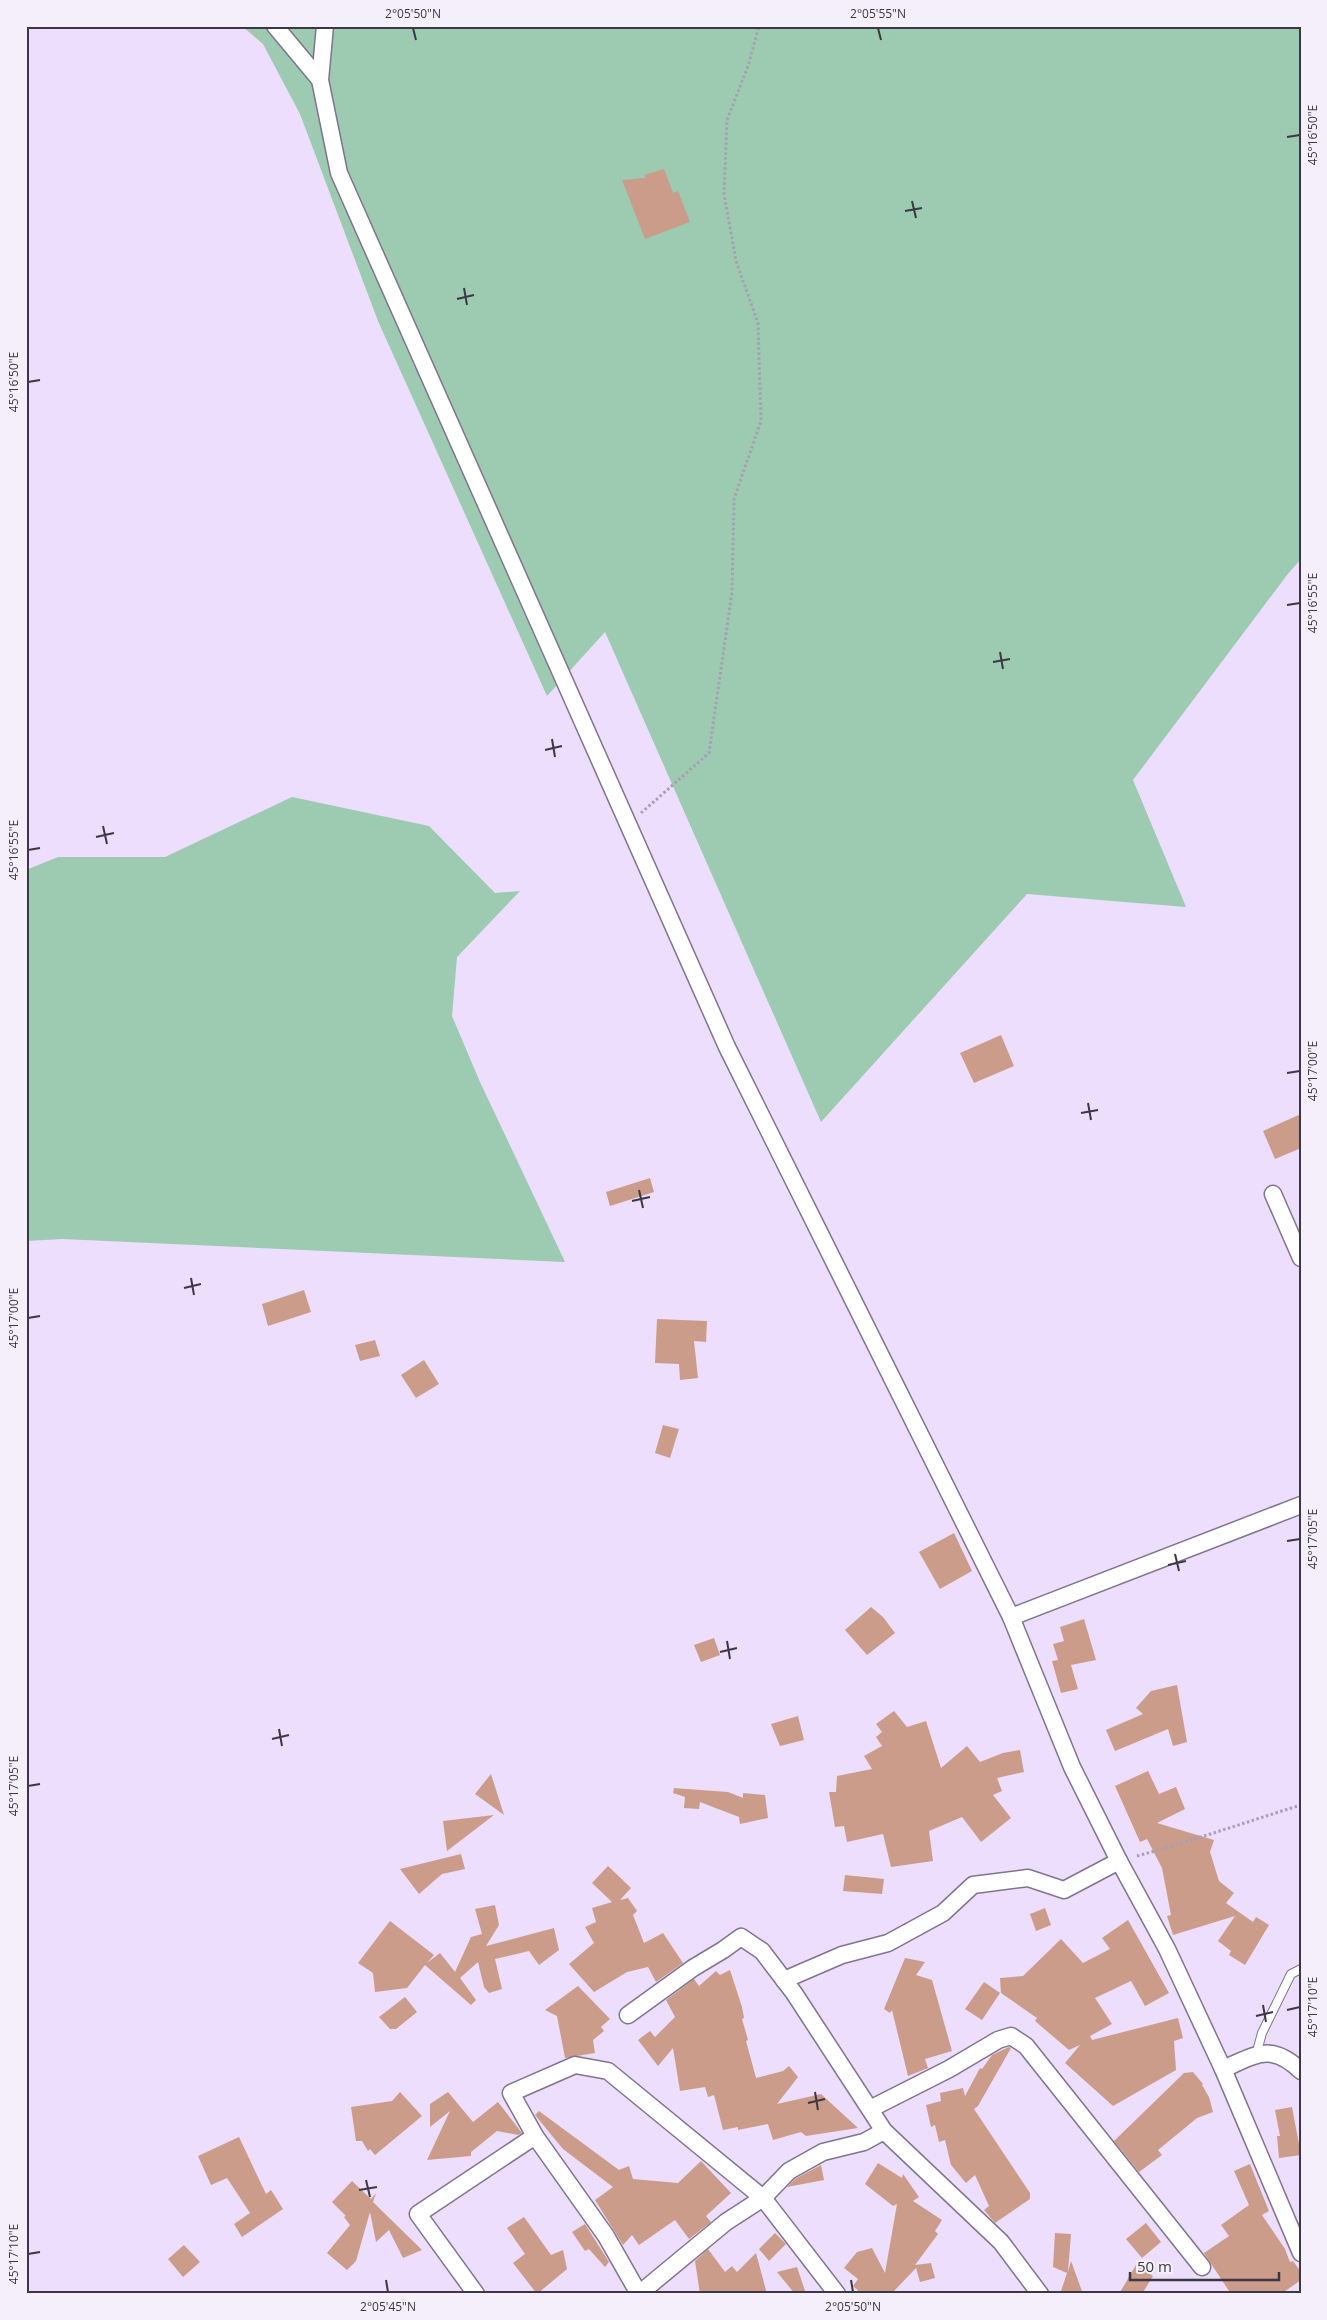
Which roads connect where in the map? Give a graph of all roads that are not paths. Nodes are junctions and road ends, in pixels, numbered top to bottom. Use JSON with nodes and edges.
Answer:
{"nodes":[{"id":1,"x":275,"y":26,"type":"edge"},
{"id":2,"x":325,"y":26,"type":"edge"},
{"id":3,"x":320,"y":80,"type":"junction"},
{"id":4,"x":1273,"y":1194,"type":"dead end"},
{"id":5,"x":1301,"y":1258,"type":"edge"},
{"id":6,"x":1301,"y":1505,"type":"edge"},
{"id":7,"x":1011,"y":1617,"type":"junction"},
{"id":8,"x":1119,"y":1861,"type":"junction"},
{"id":9,"x":1301,"y":1969,"type":"edge"},
{"id":10,"x":784,"y":1980,"type":"junction"},
{"id":11,"x":628,"y":2014,"type":"dead end"},
{"id":12,"x":1256,"y":2055,"type":"junction"},
{"id":13,"x":1223,"y":2069,"type":"junction"},
{"id":14,"x":1301,"y":2071,"type":"edge"},
{"id":15,"x":870,"y":2109,"type":"junction"},
{"id":16,"x":884,"y":2131,"type":"junction"},
{"id":17,"x":535,"y":2136,"type":"junction"},
{"id":18,"x":763,"y":2198,"type":"junction"},
{"id":19,"x":1301,"y":2253,"type":"edge"},
{"id":20,"x":1202,"y":2267,"type":"dead end"},
{"id":21,"x":476,"y":2294,"type":"edge"},
{"id":22,"x":639,"y":2294,"type":"edge"},
{"id":23,"x":837,"y":2294,"type":"edge"},
{"id":24,"x":1040,"y":2294,"type":"edge"}],
"edges":[{"from":1,"to":3,"type":"street"},
{"from":2,"to":3,"type":"street"},
{"from":3,"to":7,"type":"street"},
{"from":4,"to":5,"type":"street"},
{"from":6,"to":7,"type":"street"},
{"from":7,"to":8,"type":"street"},
{"from":8,"to":10,"type":"street"},
{"from":8,"to":13,"type":"street"},
{"from":9,"to":12,"type":"lane"},
{"from":10,"to":11,"type":"street"},
{"from":10,"to":15,"type":"street"},
{"from":12,"to":13,"type":"street"},
{"from":12,"to":14,"type":"street"},
{"from":13,"to":19,"type":"street"},
{"from":15,"to":16,"type":"street"},
{"from":15,"to":20,"type":"street"},
{"from":16,"to":18,"type":"street"},
{"from":16,"to":24,"type":"street"},
{"from":17,"to":18,"type":"street"},
{"from":17,"to":21,"type":"street"},
{"from":17,"to":22,"type":"street"},
{"from":18,"to":22,"type":"street"},
{"from":18,"to":23,"type":"street"}]}
